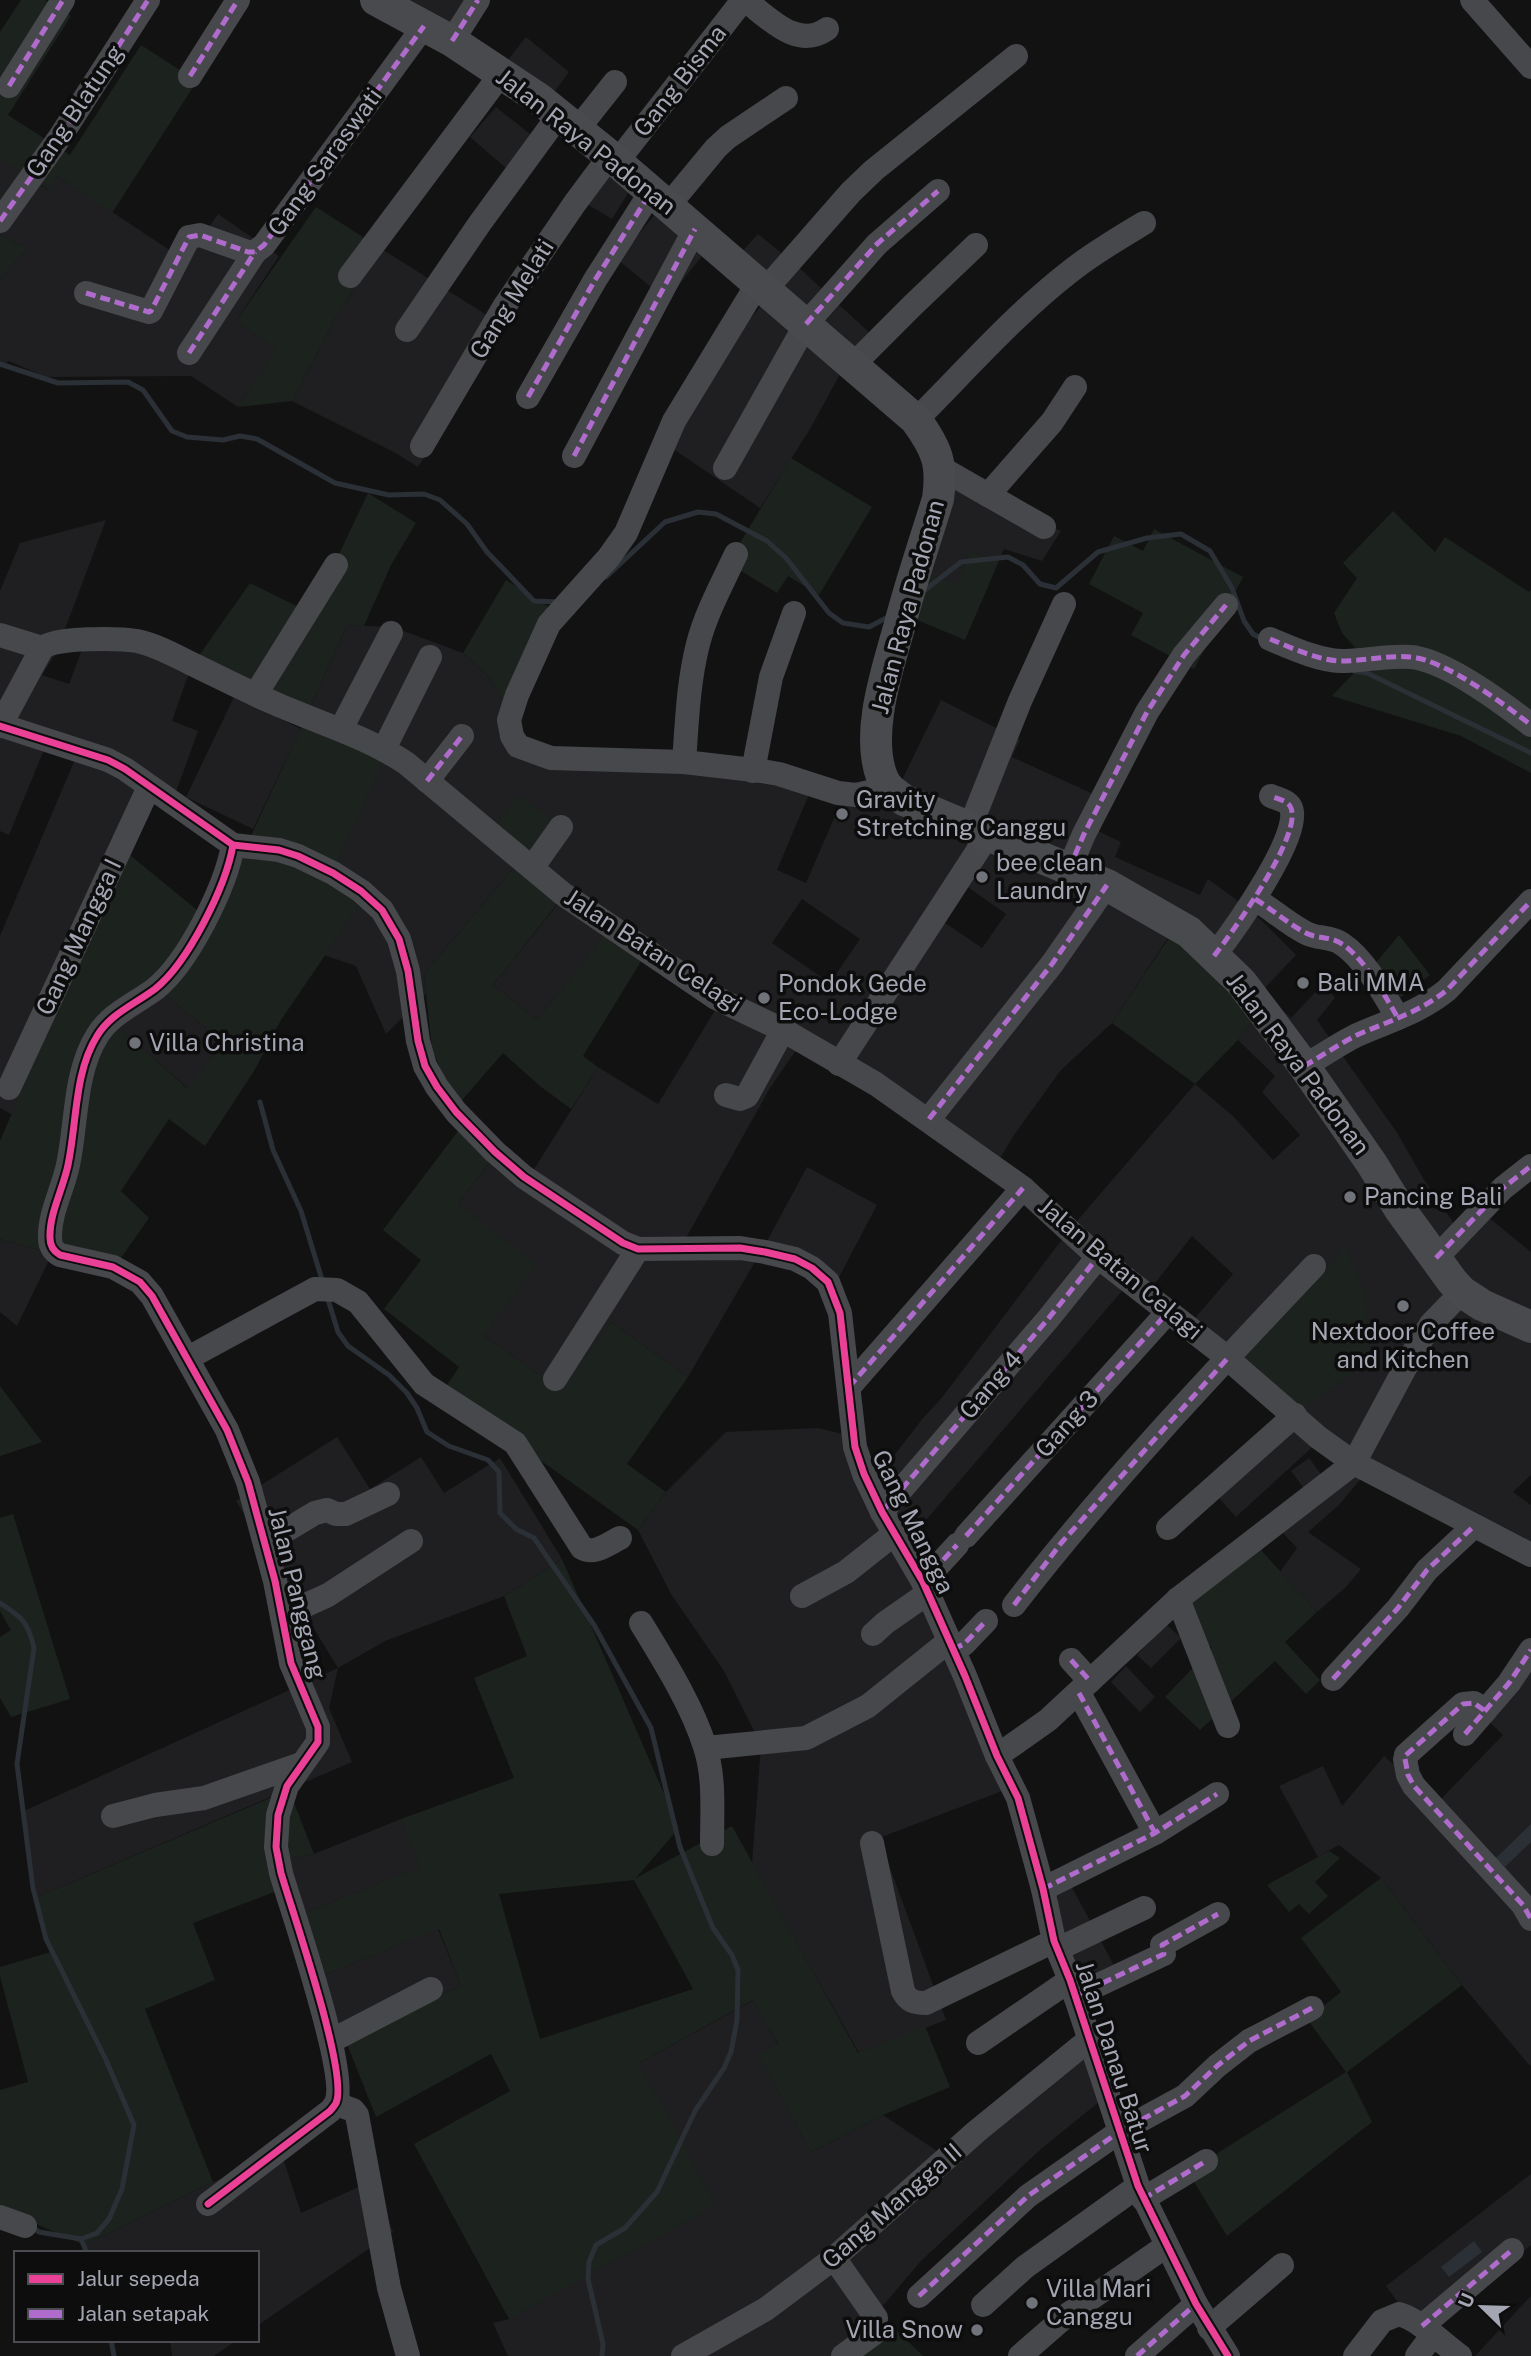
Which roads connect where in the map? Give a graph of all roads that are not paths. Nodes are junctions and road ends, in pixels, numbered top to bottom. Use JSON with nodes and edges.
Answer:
{"nodes":[{"id":1,"x":63,"y":0,"type":"edge"},
{"id":2,"x":148,"y":0,"type":"edge"},
{"id":3,"x":237,"y":0,"type":"edge"},
{"id":4,"x":478,"y":0,"type":"edge"},
{"id":5,"x":744,"y":0,"type":"edge"},
{"id":6,"x":1472,"y":0,"type":"edge"},
{"id":7,"x":386,"y":2,"type":"edge"},
{"id":8,"x":424,"y":26,"type":"junction"},
{"id":9,"x":827,"y":29,"type":"dead end"},
{"id":10,"x":452,"y":41,"type":"junction"},
{"id":11,"x":1016,"y":56,"type":"dead end"},
{"id":12,"x":1531,"y":67,"type":"edge"},
{"id":13,"x":501,"y":74,"type":"junction"},
{"id":14,"x":190,"y":76,"type":"dead end"},
{"id":15,"x":615,"y":82,"type":"dead end"},
{"id":16,"x":9,"y":86,"type":"dead end"},
{"id":17,"x":786,"y":99,"type":"dead end"},
{"id":18,"x":568,"y":123,"type":"junction"},
{"id":19,"x":613,"y":159,"type":"junction"},
{"id":20,"x":938,"y":191,"type":"dead end"},
{"id":21,"x":660,"y":199,"type":"junction"},
{"id":22,"x":0,"y":220,"type":"edge"},
{"id":23,"x":1144,"y":223,"type":"dead end"},
{"id":24,"x":695,"y":229,"type":"junction"},
{"id":25,"x":976,"y":245,"type":"dead end"},
{"id":26,"x":255,"y":252,"type":"junction"},
{"id":27,"x":350,"y":276,"type":"dead end"},
{"id":28,"x":762,"y":286,"type":"junction"},
{"id":29,"x":86,"y":293,"type":"dead end"},
{"id":30,"x":806,"y":324,"type":"junction"},
{"id":31,"x":407,"y":330,"type":"dead end"},
{"id":32,"x":189,"y":353,"type":"dead end"},
{"id":33,"x":854,"y":364,"type":"junction"},
{"id":34,"x":1076,"y":387,"type":"dead end"},
{"id":35,"x":528,"y":397,"type":"dead end"},
{"id":36,"x":916,"y":420,"type":"junction"},
{"id":37,"x":422,"y":446,"type":"dead end"},
{"id":38,"x":575,"y":456,"type":"dead end"},
{"id":39,"x":725,"y":468,"type":"dead end"},
{"id":40,"x":941,"y":468,"type":"junction"},
{"id":41,"x":988,"y":495,"type":"junction"},
{"id":42,"x":1044,"y":527,"type":"dead end"},
{"id":43,"x":736,"y":554,"type":"dead end"},
{"id":44,"x":336,"y":565,"type":"dead end"},
{"id":45,"x":1065,"y":604,"type":"dead end"},
{"id":46,"x":1226,"y":605,"type":"dead end"},
{"id":47,"x":794,"y":613,"type":"dead end"},
{"id":48,"x":391,"y":634,"type":"dead end"},
{"id":49,"x":0,"y":635,"type":"edge"},
{"id":50,"x":1270,"y":639,"type":"dead end"},
{"id":51,"x":42,"y":648,"type":"junction"},
{"id":52,"x":430,"y":657,"type":"dead end"},
{"id":53,"x":256,"y":694,"type":"junction"},
{"id":54,"x":0,"y":725,"type":"edge"},
{"id":55,"x":1531,"y":726,"type":"edge"},
{"id":56,"x":341,"y":729,"type":"junction"},
{"id":57,"x":462,"y":736,"type":"dead end"},
{"id":58,"x":384,"y":749,"type":"junction"},
{"id":59,"x":684,"y":762,"type":"junction"},
{"id":60,"x":753,"y":771,"type":"junction"},
{"id":61,"x":427,"y":781,"type":"junction"},
{"id":62,"x":149,"y":787,"type":"junction"},
{"id":63,"x":887,"y":788,"type":"junction"},
{"id":64,"x":1271,"y":796,"type":"dead end"},
{"id":65,"x":561,"y":827,"type":"dead end"},
{"id":66,"x":979,"y":831,"type":"junction"},
{"id":67,"x":233,"y":845,"type":"junction"},
{"id":68,"x":531,"y":868,"type":"junction"},
{"id":69,"x":1069,"y":869,"type":"junction"},
{"id":70,"x":1107,"y":885,"type":"junction"},
{"id":71,"x":1255,"y":899,"type":"junction"},
{"id":72,"x":1531,"y":901,"type":"edge"},
{"id":73,"x":1214,"y":956,"type":"junction"},
{"id":74,"x":1398,"y":1018,"type":"junction"},
{"id":75,"x":783,"y":1030,"type":"junction"},
{"id":76,"x":839,"y":1064,"type":"junction"},
{"id":77,"x":1304,"y":1066,"type":"junction"},
{"id":78,"x":9,"y":1088,"type":"dead end"},
{"id":79,"x":726,"y":1095,"type":"dead end"},
{"id":80,"x":929,"y":1119,"type":"junction"},
{"id":81,"x":1531,"y":1166,"type":"edge"},
{"id":82,"x":1023,"y":1188,"type":"junction"},
{"id":83,"x":638,"y":1249,"type":"junction"},
{"id":84,"x":1098,"y":1257,"type":"junction"},
{"id":85,"x":1436,"y":1258,"type":"junction"},
{"id":86,"x":1314,"y":1266,"type":"dead end"},
{"id":87,"x":1462,"y":1292,"type":"junction"},
{"id":88,"x":1168,"y":1312,"type":"junction"},
{"id":89,"x":1531,"y":1327,"type":"edge"},
{"id":90,"x":188,"y":1358,"type":"junction"},
{"id":91,"x":1227,"y":1359,"type":"junction"},
{"id":92,"x":555,"y":1379,"type":"dead end"},
{"id":93,"x":849,"y":1387,"type":"junction"},
{"id":94,"x":1295,"y":1415,"type":"junction"},
{"id":95,"x":1354,"y":1463,"type":"junction"},
{"id":96,"x":388,"y":1494,"type":"dead end"},
{"id":97,"x":888,"y":1523,"type":"junction"},
{"id":98,"x":1473,"y":1527,"type":"junction"},
{"id":99,"x":1168,"y":1528,"type":"dead end"},
{"id":100,"x":620,"y":1538,"type":"dead end"},
{"id":101,"x":411,"y":1541,"type":"dead end"},
{"id":102,"x":265,"y":1543,"type":"junction"},
{"id":103,"x":1531,"y":1555,"type":"edge"},
{"id":104,"x":926,"y":1588,"type":"junction"},
{"id":105,"x":802,"y":1596,"type":"dead end"},
{"id":106,"x":1178,"y":1599,"type":"junction"},
{"id":107,"x":1014,"y":1605,"type":"dead end"},
{"id":108,"x":282,"y":1616,"type":"junction"},
{"id":109,"x":986,"y":1621,"type":"dead end"},
{"id":110,"x":641,"y":1623,"type":"dead end"},
{"id":111,"x":873,"y":1634,"type":"dead end"},
{"id":112,"x":951,"y":1645,"type":"junction"},
{"id":113,"x":1531,"y":1650,"type":"edge"},
{"id":114,"x":1071,"y":1660,"type":"dead end"},
{"id":115,"x":1334,"y":1679,"type":"dead end"},
{"id":116,"x":1085,"y":1687,"type":"junction"},
{"id":117,"x":1485,"y":1711,"type":"junction"},
{"id":118,"x":1228,"y":1726,"type":"dead end"},
{"id":119,"x":1465,"y":1734,"type":"dead end"},
{"id":120,"x":706,"y":1748,"type":"junction"},
{"id":121,"x":997,"y":1756,"type":"junction"},
{"id":122,"x":301,"y":1764,"type":"junction"},
{"id":123,"x":1217,"y":1794,"type":"dead end"},
{"id":124,"x":113,"y":1816,"type":"dead end"},
{"id":125,"x":1155,"y":1833,"type":"junction"},
{"id":126,"x":872,"y":1843,"type":"dead end"},
{"id":127,"x":712,"y":1844,"type":"dead end"},
{"id":128,"x":1043,"y":1889,"type":"junction"},
{"id":129,"x":1144,"y":1908,"type":"dead end"},
{"id":130,"x":1218,"y":1914,"type":"dead end"},
{"id":131,"x":1531,"y":1919,"type":"edge"},
{"id":132,"x":1056,"y":1945,"type":"junction"},
{"id":133,"x":1072,"y":1988,"type":"junction"},
{"id":134,"x":431,"y":1989,"type":"dead end"},
{"id":135,"x":1312,"y":2008,"type":"dead end"},
{"id":136,"x":1090,"y":2039,"type":"junction"},
{"id":137,"x":331,"y":2041,"type":"junction"},
{"id":138,"x":978,"y":2043,"type":"dead end"},
{"id":139,"x":336,"y":2104,"type":"junction"},
{"id":140,"x":1119,"y":2132,"type":"junction"},
{"id":141,"x":1206,"y":2161,"type":"dead end"},
{"id":142,"x":1140,"y":2193,"type":"junction"},
{"id":143,"x":208,"y":2204,"type":"dead end"},
{"id":144,"x":0,"y":2217,"type":"edge"},
{"id":145,"x":25,"y":2226,"type":"dead end"},
{"id":146,"x":1166,"y":2246,"type":"junction"},
{"id":147,"x":1512,"y":2250,"type":"dead end"},
{"id":148,"x":834,"y":2258,"type":"junction"},
{"id":149,"x":1282,"y":2265,"type":"dead end"},
{"id":150,"x":919,"y":2296,"type":"dead end"},
{"id":151,"x":1196,"y":2304,"type":"junction"},
{"id":152,"x":983,"y":2305,"type":"dead end"},
{"id":153,"x":1420,"y":2326,"type":"junction"},
{"id":154,"x":1209,"y":2328,"type":"junction"},
{"id":155,"x":408,"y":2356,"type":"edge"},
{"id":156,"x":683,"y":2356,"type":"edge"},
{"id":157,"x":843,"y":2356,"type":"edge"},
{"id":158,"x":1020,"y":2356,"type":"edge"},
{"id":159,"x":1137,"y":2356,"type":"edge"},
{"id":160,"x":1228,"y":2356,"type":"edge"},
{"id":161,"x":1355,"y":2356,"type":"edge"},
{"id":162,"x":1418,"y":2356,"type":"edge"},
{"id":163,"x":1460,"y":2356,"type":"edge"}],
"edges":[{"from":1,"to":16,"type":"street"},
{"from":2,"to":22,"type":"street","name":"Gang Blatung"},
{"from":3,"to":14,"type":"street"},
{"from":4,"to":10,"type":"street"},
{"from":5,"to":9,"type":"street"},
{"from":5,"to":19,"type":"street","name":"Gang Bisma"},
{"from":6,"to":12,"type":"street"},
{"from":7,"to":8,"type":"main road","name":"Jalan Raya Padonan"},
{"from":8,"to":10,"type":"main road","name":"Jalan Raya Padonan"},
{"from":8,"to":26,"type":"street","name":"Gang Saraswati"},
{"from":10,"to":13,"type":"main road","name":"Jalan Raya Padonan"},
{"from":11,"to":28,"type":"street"},
{"from":13,"to":18,"type":"main road","name":"Jalan Raya Padonan"},
{"from":13,"to":27,"type":"street"},
{"from":15,"to":18,"type":"street"},
{"from":17,"to":21,"type":"street"},
{"from":18,"to":19,"type":"main road","name":"Jalan Raya Padonan"},
{"from":18,"to":31,"type":"street"},
{"from":19,"to":21,"type":"main road","name":"Jalan Raya Padonan"},
{"from":19,"to":37,"type":"street","name":"Gang Melati"},
{"from":20,"to":30,"type":"street"},
{"from":21,"to":24,"type":"main road","name":"Jalan Raya Padonan"},
{"from":21,"to":35,"type":"street"},
{"from":23,"to":36,"type":"street"},
{"from":24,"to":28,"type":"main road","name":"Jalan Raya Padonan"},
{"from":24,"to":38,"type":"street"},
{"from":25,"to":33,"type":"street"},
{"from":26,"to":29,"type":"street","name":"Gang Saraswati"},
{"from":26,"to":32,"type":"street"},
{"from":28,"to":30,"type":"main road","name":"Jalan Raya Padonan"},
{"from":28,"to":59,"type":"street"},
{"from":30,"to":33,"type":"main road","name":"Jalan Raya Padonan"},
{"from":30,"to":39,"type":"street"},
{"from":33,"to":36,"type":"main road","name":"Jalan Raya Padonan"},
{"from":34,"to":41,"type":"street"},
{"from":36,"to":40,"type":"main road","name":"Jalan Raya Padonan"},
{"from":40,"to":41,"type":"street"},
{"from":40,"to":63,"type":"main road","name":"Jalan Raya Padonan"},
{"from":41,"to":42,"type":"street"},
{"from":43,"to":59,"type":"street"},
{"from":44,"to":53,"type":"street"},
{"from":45,"to":66,"type":"street"},
{"from":46,"to":69,"type":"street"},
{"from":47,"to":60,"type":"street"},
{"from":48,"to":56,"type":"street"},
{"from":49,"to":51,"type":"street"},
{"from":50,"to":55,"type":"street"},
{"from":51,"to":53,"type":"street","name":"Jalan Batan Celagi"},
{"from":51,"to":54,"type":"street"},
{"from":52,"to":58,"type":"street"},
{"from":53,"to":56,"type":"street","name":"Jalan Batan Celagi"},
{"from":54,"to":62,"type":"street","name":"Gang Mangga"},
{"from":56,"to":58,"type":"street","name":"Jalan Batan Celagi"},
{"from":57,"to":61,"type":"street"},
{"from":58,"to":61,"type":"street","name":"Jalan Batan Celagi"},
{"from":59,"to":60,"type":"street"},
{"from":60,"to":63,"type":"street"},
{"from":61,"to":68,"type":"street","name":"Jalan Batan Celagi"},
{"from":62,"to":67,"type":"street","name":"Gang Mangga"},
{"from":62,"to":78,"type":"street","name":"Gang Mangga I"},
{"from":63,"to":66,"type":"main road","name":"Jalan Raya Padonan"},
{"from":64,"to":71,"type":"street"},
{"from":65,"to":68,"type":"street"},
{"from":66,"to":69,"type":"main road","name":"Jalan Raya Padonan"},
{"from":66,"to":76,"type":"street"},
{"from":67,"to":83,"type":"street","name":"Gang Mangga"},
{"from":67,"to":90,"type":"street","name":"Jalan Panggang"},
{"from":68,"to":75,"type":"street","name":"Jalan Batan Celagi"},
{"from":69,"to":70,"type":"main road","name":"Jalan Raya Padonan"},
{"from":70,"to":73,"type":"main road","name":"Jalan Raya Padonan"},
{"from":70,"to":80,"type":"street"},
{"from":71,"to":73,"type":"street"},
{"from":71,"to":74,"type":"street"},
{"from":72,"to":74,"type":"street"},
{"from":73,"to":77,"type":"main road","name":"Jalan Raya Padonan"},
{"from":74,"to":77,"type":"street"},
{"from":75,"to":76,"type":"street","name":"Jalan Batan Celagi"},
{"from":75,"to":79,"type":"street"},
{"from":76,"to":80,"type":"street","name":"Jalan Batan Celagi"},
{"from":77,"to":85,"type":"main road","name":"Jalan Raya Padonan"},
{"from":80,"to":82,"type":"street","name":"Jalan Batan Celagi"},
{"from":81,"to":85,"type":"street"},
{"from":82,"to":84,"type":"street","name":"Jalan Batan Celagi"},
{"from":82,"to":93,"type":"street"},
{"from":83,"to":92,"type":"street"},
{"from":83,"to":93,"type":"street","name":"Gang Mangga"},
{"from":84,"to":88,"type":"street","name":"Jalan Batan Celagi"},
{"from":84,"to":97,"type":"street","name":"Gang 4"},
{"from":85,"to":87,"type":"main road","name":"Jalan Raya Padonan"},
{"from":86,"to":91,"type":"street"},
{"from":87,"to":89,"type":"main road","name":"Jalan Raya Padonan"},
{"from":87,"to":95,"type":"street"},
{"from":88,"to":91,"type":"street","name":"Jalan Batan Celagi"},
{"from":88,"to":104,"type":"street","name":"Gang 3"},
{"from":90,"to":100,"type":"street"},
{"from":90,"to":102,"type":"street","name":"Jalan Panggang"},
{"from":91,"to":94,"type":"street","name":"Jalan Batan Celagi"},
{"from":91,"to":107,"type":"street"},
{"from":93,"to":97,"type":"street","name":"Gang Mangga"},
{"from":94,"to":95,"type":"street","name":"Jalan Batan Celagi"},
{"from":94,"to":99,"type":"street"},
{"from":95,"to":98,"type":"street","name":"Jalan Batan Celagi"},
{"from":95,"to":106,"type":"street"},
{"from":96,"to":102,"type":"street"},
{"from":97,"to":104,"type":"street","name":"Gang Mangga"},
{"from":97,"to":105,"type":"street","name":"Gang 4"},
{"from":98,"to":103,"type":"street","name":"Jalan Batan Celagi"},
{"from":98,"to":115,"type":"street"},
{"from":101,"to":108,"type":"street"},
{"from":102,"to":108,"type":"street","name":"Jalan Panggang"},
{"from":104,"to":111,"type":"street","name":"Gang 3"},
{"from":104,"to":112,"type":"street","name":"Gang Mangga"},
{"from":106,"to":116,"type":"street"},
{"from":106,"to":118,"type":"street"},
{"from":108,"to":122,"type":"street","name":"Jalan Panggang"},
{"from":109,"to":112,"type":"street"},
{"from":110,"to":120,"type":"street"},
{"from":112,"to":120,"type":"street"},
{"from":112,"to":121,"type":"street","name":"Gang Mangga"},
{"from":113,"to":117,"type":"street"},
{"from":114,"to":116,"type":"street"},
{"from":116,"to":121,"type":"street"},
{"from":116,"to":125,"type":"street"},
{"from":117,"to":119,"type":"street"},
{"from":117,"to":131,"type":"street"},
{"from":120,"to":127,"type":"street"},
{"from":121,"to":128,"type":"street","name":"Jalan Danau Batur"},
{"from":122,"to":124,"type":"street"},
{"from":122,"to":137,"type":"street","name":"Jalan Panggang"},
{"from":123,"to":125,"type":"street"},
{"from":125,"to":128,"type":"street"},
{"from":126,"to":132,"type":"street"},
{"from":128,"to":132,"type":"street","name":"Jalan Danau Batur"},
{"from":129,"to":132,"type":"street"},
{"from":130,"to":133,"type":"street"},
{"from":132,"to":133,"type":"street","name":"Jalan Danau Batur"},
{"from":133,"to":136,"type":"street","name":"Jalan Danau Batur"},
{"from":133,"to":138,"type":"street"},
{"from":134,"to":137,"type":"street"},
{"from":135,"to":140,"type":"street"},
{"from":136,"to":140,"type":"street","name":"Jalan Danau Batur"},
{"from":136,"to":148,"type":"street","name":"Gang Mangga II"},
{"from":137,"to":139,"type":"street","name":"Jalan Panggang"},
{"from":139,"to":143,"type":"street"},
{"from":139,"to":155,"type":"street"},
{"from":140,"to":142,"type":"street","name":"Jalan Danau Batur"},
{"from":140,"to":150,"type":"street"},
{"from":141,"to":142,"type":"street"},
{"from":142,"to":146,"type":"street","name":"Jalan Danau Batur"},
{"from":142,"to":152,"type":"street"},
{"from":144,"to":145,"type":"street"},
{"from":146,"to":151,"type":"street","name":"Jalan Danau Batur"},
{"from":146,"to":158,"type":"street"},
{"from":147,"to":153,"type":"street"},
{"from":148,"to":156,"type":"street","name":"Gang Mangga II"},
{"from":148,"to":157,"type":"street"},
{"from":149,"to":154,"type":"street"},
{"from":151,"to":154,"type":"street","name":"Jalan Danau Batur"},
{"from":151,"to":159,"type":"street"},
{"from":153,"to":161,"type":"street"},
{"from":153,"to":162,"type":"street"},
{"from":153,"to":163,"type":"street"},
{"from":154,"to":160,"type":"street","name":"Jalan Danau Batur"}]}
